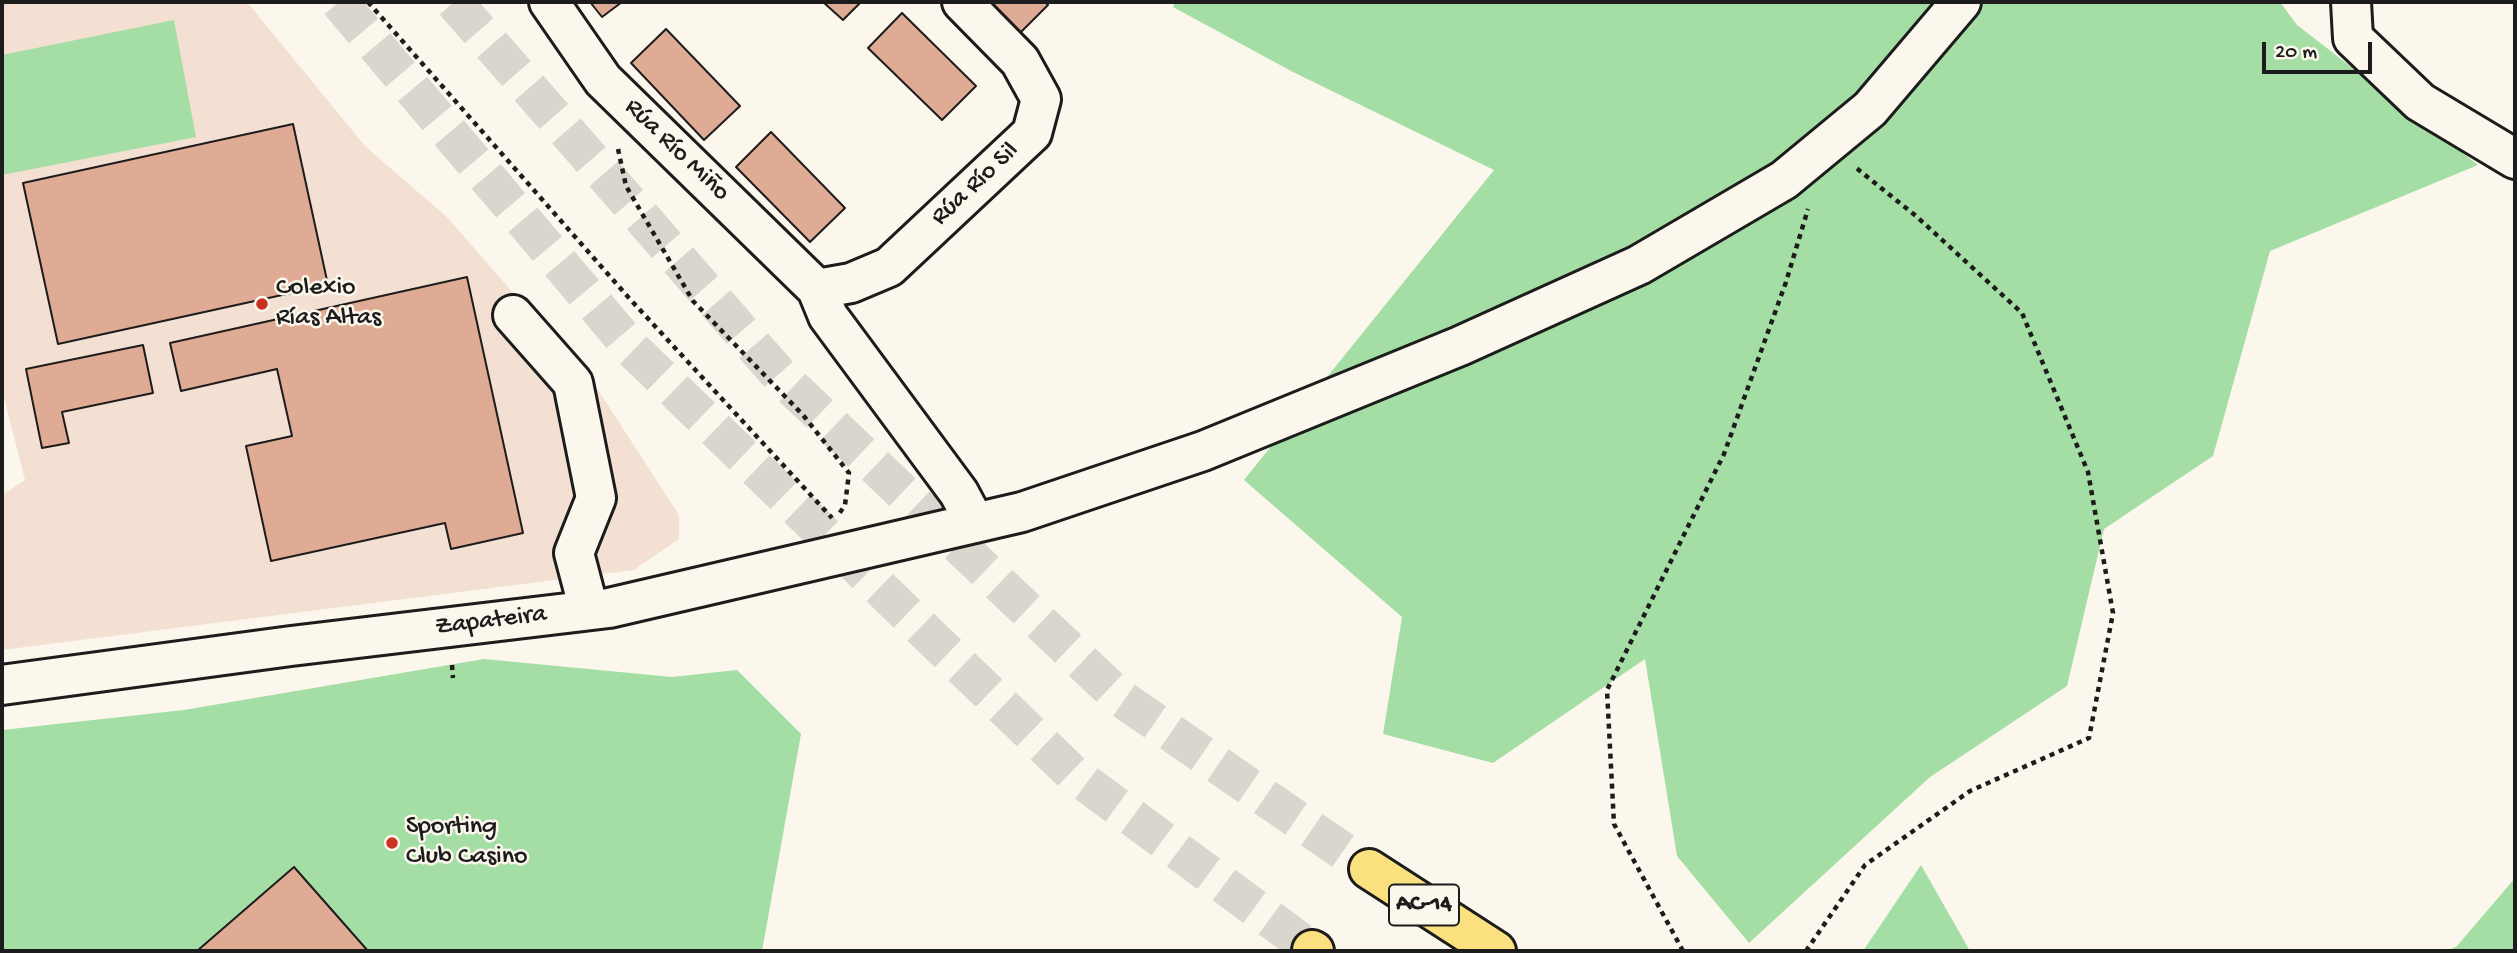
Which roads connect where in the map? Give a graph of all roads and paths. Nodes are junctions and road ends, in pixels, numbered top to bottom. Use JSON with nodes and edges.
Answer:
{"nodes":[{"id":1,"x":368,"y":2,"type":"edge"},
{"id":2,"x":549,"y":2,"type":"edge"},
{"id":3,"x":962,"y":2,"type":"edge"},
{"id":4,"x":1961,"y":2,"type":"edge"},
{"id":5,"x":2351,"y":2,"type":"edge"},
{"id":6,"x":1827,"y":145,"type":"junction"},
{"id":7,"x":617,"y":146,"type":"dead end"},
{"id":8,"x":2515,"y":159,"type":"edge"},
{"id":9,"x":1808,"y":207,"type":"dead end"},
{"id":10,"x":817,"y":289,"type":"junction"},
{"id":11,"x":513,"y":315,"type":"dead end"},
{"id":12,"x":835,"y":522,"type":"junction"},
{"id":13,"x":975,"y":523,"type":"junction"},
{"id":14,"x":822,"y":526,"type":"dead end"},
{"id":15,"x":589,"y":610,"type":"junction"},
{"id":16,"x":2,"y":685,"type":"edge"},
{"id":17,"x":1369,"y":869,"type":"tunnel mouth"},
{"id":18,"x":1488,"y":946,"type":"edge"},
{"id":19,"x":1683,"y":951,"type":"edge"},
{"id":20,"x":1806,"y":951,"type":"edge"}],
"edges":[{"from":1,"to":12,"type":"path"},
{"from":2,"to":10,"type":"street","name":"Rúa Río Miño"},
{"from":3,"to":10,"type":"street","name":"Rúa Río Sil"},
{"from":4,"to":6,"type":"street","name":"Zapateira"},
{"from":5,"to":8,"type":"street"},
{"from":6,"to":13,"type":"street","name":"Zapateira"},
{"from":6,"to":20,"type":"path"},
{"from":7,"to":12,"type":"path"},
{"from":9,"to":19,"type":"path"},
{"from":10,"to":13,"type":"street"},
{"from":11,"to":15,"type":"street"},
{"from":12,"to":14,"type":"path"},
{"from":13,"to":15,"type":"street","name":"Zapateira"},
{"from":15,"to":16,"type":"street","name":"Zapateira"},
{"from":17,"to":18,"type":"highway","number":"AC-14"}]}
